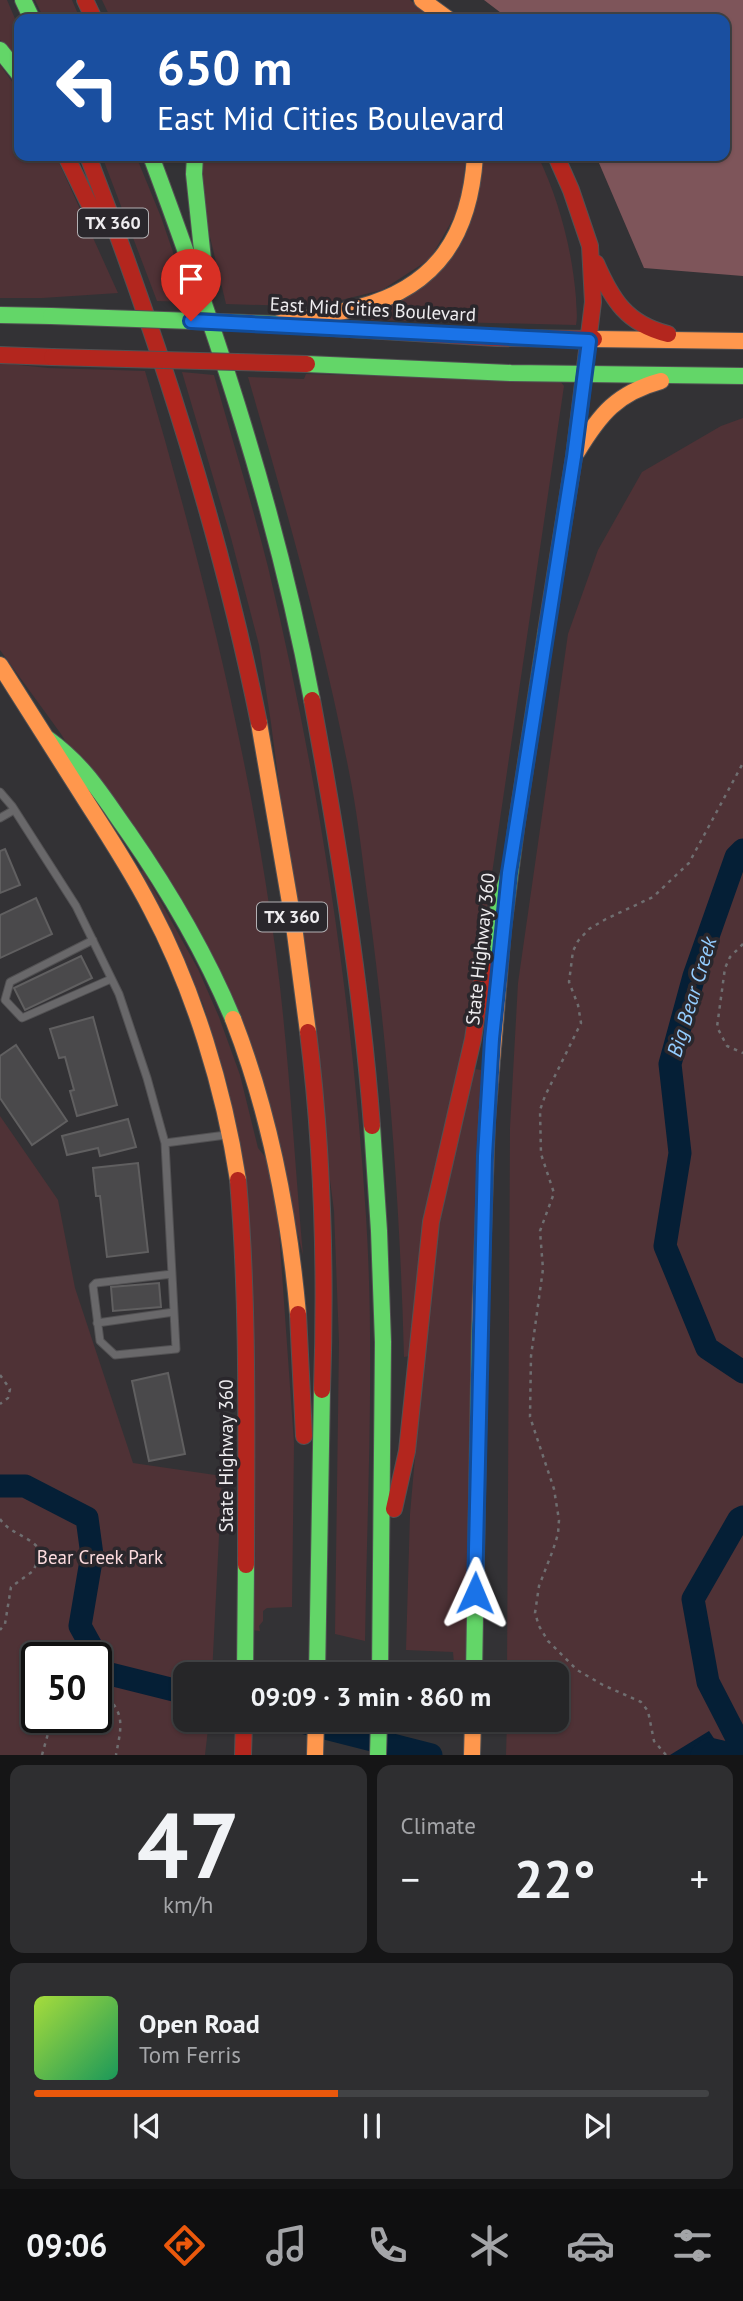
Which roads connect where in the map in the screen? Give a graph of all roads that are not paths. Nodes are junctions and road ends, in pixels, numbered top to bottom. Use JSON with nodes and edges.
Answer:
{"nodes":[{"id":1,"x":422,"y":0,"type":"edge"},
{"id":2,"x":441,"y":14,"type":"edge"},
{"id":3,"x":0,"y":50,"type":"edge"},
{"id":4,"x":14,"y":68,"type":"edge"},
{"id":5,"x":68,"y":161,"type":"edge"},
{"id":6,"x":90,"y":161,"type":"edge"},
{"id":7,"x":153,"y":161,"type":"edge"},
{"id":8,"x":195,"y":161,"type":"edge"},
{"id":9,"x":475,"y":161,"type":"edge"},
{"id":10,"x":558,"y":161,"type":"edge"},
{"id":11,"x":591,"y":251,"type":"junction"},
{"id":12,"x":139,"y":290,"type":"junction"},
{"id":13,"x":208,"y":310,"type":"junction"},
{"id":14,"x":0,"y":315,"type":"edge"},
{"id":15,"x":275,"y":324,"type":"junction"},
{"id":16,"x":589,"y":341,"type":"junction"},
{"id":17,"x":743,"y":341,"type":"edge"},
{"id":18,"x":0,"y":355,"type":"edge"},
{"id":19,"x":583,"y":374,"type":"junction"},
{"id":20,"x":687,"y":376,"type":"junction"},
{"id":21,"x":743,"y":376,"type":"edge"},
{"id":22,"x":574,"y":457,"type":"junction"},
{"id":23,"x":0,"y":665,"type":"edge"},
{"id":24,"x":48,"y":739,"type":"junction"},
{"id":25,"x":0,"y":792,"type":"edge"},
{"id":26,"x":14,"y":810,"type":"junction"},
{"id":27,"x":0,"y":818,"type":"edge"},
{"id":28,"x":509,"y":873,"type":"junction"},
{"id":29,"x":93,"y":940,"type":"junction"},
{"id":30,"x":111,"y":979,"type":"junction"},
{"id":31,"x":230,"y":1134,"type":"junction"},
{"id":32,"x":165,"y":1143,"type":"junction"},
{"id":33,"x":172,"y":1274,"type":"junction"},
{"id":34,"x":174,"y":1312,"type":"junction"},
{"id":35,"x":97,"y":1323,"type":"junction"},
{"id":36,"x":384,"y":1555,"type":"junction"},
{"id":37,"x":318,"y":1562,"type":"junction"},
{"id":38,"x":244,"y":1662,"type":"edge"},
{"id":39,"x":317,"y":1662,"type":"edge"},
{"id":40,"x":380,"y":1662,"type":"edge"},
{"id":41,"x":474,"y":1662,"type":"edge"},
{"id":42,"x":244,"y":1732,"type":"edge"},
{"id":43,"x":316,"y":1732,"type":"edge"},
{"id":44,"x":379,"y":1732,"type":"edge"},
{"id":45,"x":472,"y":1732,"type":"edge"},
{"id":46,"x":243,"y":1755,"type":"edge"},
{"id":47,"x":315,"y":1755,"type":"edge"},
{"id":48,"x":378,"y":1755,"type":"edge"},
{"id":49,"x":472,"y":1755,"type":"edge"}],
"edges":[{"from":1,"to":2,"type":"main road"},
{"from":3,"to":4,"type":"main road"},
{"from":5,"to":12,"type":"main road"},
{"from":6,"to":12,"type":"main road","number":"TX 360"},
{"from":7,"to":13,"type":"main road","number":"TX 360"},
{"from":8,"to":13,"type":"main road"},
{"from":9,"to":15,"type":"main road"},
{"from":10,"to":11,"type":"main road","name":"State Highway 360"},
{"from":11,"to":16,"type":"main road","name":"State Highway 360"},
{"from":11,"to":17,"type":"main road"},
{"from":12,"to":37,"type":"main road","number":"TX 360"},
{"from":13,"to":36,"type":"main road","number":"TX 360"},
{"from":14,"to":15,"type":"main road","name":"East Mid Cities Boulevard","bridge":true},
{"from":15,"to":16,"type":"main road","name":"East Mid Cities Boulevard"},
{"from":16,"to":17,"type":"main road","name":"East Mid Cities Boulevard"},
{"from":16,"to":19,"type":"main road","name":"State Highway 360"},
{"from":18,"to":19,"type":"main road","bridge":true},
{"from":19,"to":20,"type":"main road"},
{"from":19,"to":22,"type":"main road","name":"State Highway 360"},
{"from":20,"to":21,"type":"main road"},
{"from":20,"to":22,"type":"main road"},
{"from":22,"to":28,"type":"main road","name":"State Highway 360"},
{"from":23,"to":24,"type":"main road","name":"State Highway 360"},
{"from":24,"to":31,"type":"main road","name":"State Highway 360"},
{"from":24,"to":37,"type":"main road"},
{"from":25,"to":26,"type":"lane"},
{"from":26,"to":27,"type":"lane"},
{"from":26,"to":29,"type":"lane"},
{"from":28,"to":36,"type":"main road"},
{"from":28,"to":41,"type":"main road","name":"State Highway 360"},
{"from":29,"to":30,"type":"lane"},
{"from":29,"to":30,"type":"lane"},
{"from":30,"to":32,"type":"lane"},
{"from":31,"to":32,"type":"lane"},
{"from":31,"to":38,"type":"main road","name":"State Highway 360"},
{"from":32,"to":33,"type":"lane"},
{"from":33,"to":34,"type":"lane"},
{"from":33,"to":35,"type":"lane"},
{"from":34,"to":35,"type":"lane"},
{"from":34,"to":35,"type":"lane"},
{"from":36,"to":40,"type":"main road","number":"TX 360"},
{"from":37,"to":39,"type":"main road","number":"TX 360"},
{"from":42,"to":46,"type":"main road"},
{"from":43,"to":47,"type":"main road"},
{"from":44,"to":48,"type":"main road"},
{"from":45,"to":49,"type":"main road"}]}
